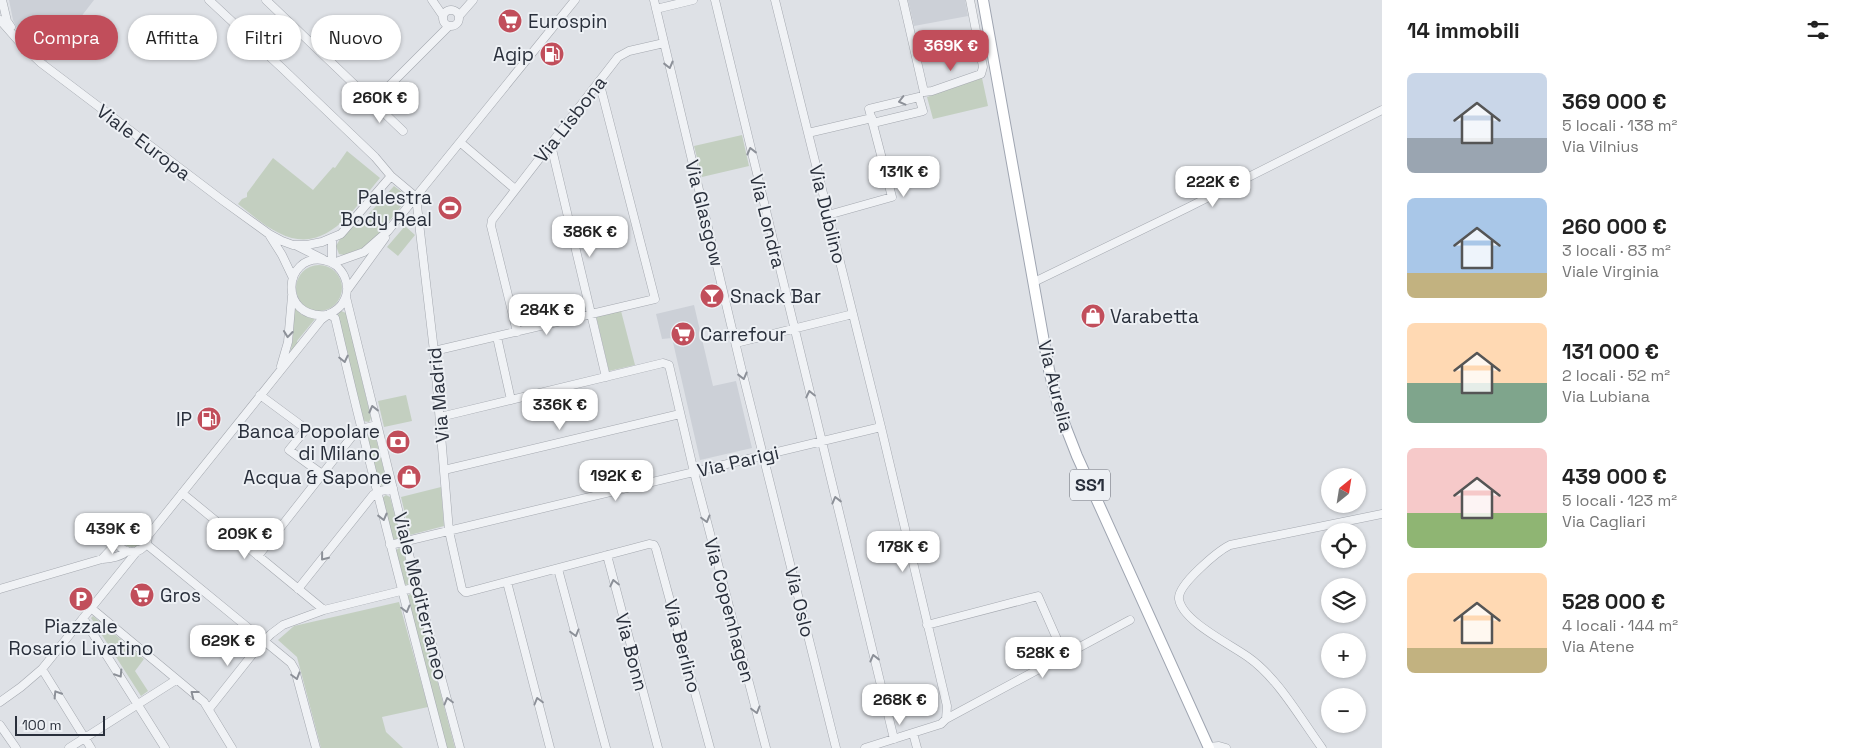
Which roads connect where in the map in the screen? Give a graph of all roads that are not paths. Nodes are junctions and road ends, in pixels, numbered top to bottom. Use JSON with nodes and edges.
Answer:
{"nodes":[{"id":1,"x":1,"y":0,"type":"edge"},
{"id":2,"x":209,"y":0,"type":"edge"},
{"id":3,"x":266,"y":0,"type":"edge"},
{"id":4,"x":654,"y":0,"type":"edge"},
{"id":5,"x":693,"y":0,"type":"edge"},
{"id":6,"x":715,"y":0,"type":"edge"},
{"id":7,"x":775,"y":0,"type":"edge"},
{"id":8,"x":903,"y":0,"type":"edge"},
{"id":9,"x":970,"y":0,"type":"edge"},
{"id":10,"x":983,"y":0,"type":"edge"},
{"id":11,"x":433,"y":1,"type":"edge"},
{"id":12,"x":574,"y":1,"type":"edge"},
{"id":13,"x":471,"y":3,"type":"edge"},
{"id":14,"x":656,"y":9,"type":"junction"},
{"id":15,"x":452,"y":13,"type":"junction"},
{"id":16,"x":0,"y":20,"type":"edge"},
{"id":17,"x":449,"y":26,"type":"junction"},
{"id":18,"x":15,"y":34,"type":"edge"},
{"id":19,"x":15,"y":37,"type":"edge"},
{"id":20,"x":664,"y":43,"type":"junction"},
{"id":21,"x":38,"y":60,"type":"edge"},
{"id":22,"x":599,"y":81,"type":"junction"},
{"id":23,"x":921,"y":94,"type":"junction"},
{"id":24,"x":373,"y":102,"type":"junction"},
{"id":25,"x":1382,"y":110,"type":"edge"},
{"id":26,"x":872,"y":120,"type":"junction"},
{"id":27,"x":403,"y":131,"type":"dead end"},
{"id":28,"x":808,"y":133,"type":"junction"},
{"id":29,"x":461,"y":143,"type":"junction"},
{"id":30,"x":552,"y":145,"type":"junction"},
{"id":31,"x":391,"y":176,"type":"junction"},
{"id":32,"x":516,"y":189,"type":"junction"},
{"id":33,"x":416,"y":197,"type":"junction"},
{"id":34,"x":828,"y":215,"type":"junction"},
{"id":35,"x":388,"y":231,"type":"junction"},
{"id":36,"x":269,"y":234,"type":"junction"},
{"id":37,"x":332,"y":238,"type":"junction"},
{"id":38,"x":293,"y":244,"type":"junction"},
{"id":39,"x":330,"y":262,"type":"junction"},
{"id":40,"x":287,"y":266,"type":"junction"},
{"id":41,"x":292,"y":278,"type":"junction"},
{"id":42,"x":1034,"y":282,"type":"junction"},
{"id":43,"x":347,"y":293,"type":"junction"},
{"id":44,"x":292,"y":294,"type":"junction"},
{"id":45,"x":591,"y":314,"type":"junction"},
{"id":46,"x":853,"y":314,"type":"junction"},
{"id":47,"x":328,"y":315,"type":"junction"},
{"id":48,"x":794,"y":329,"type":"junction"},
{"id":49,"x":517,"y":332,"type":"junction"},
{"id":50,"x":497,"y":337,"type":"junction"},
{"id":51,"x":736,"y":343,"type":"junction"},
{"id":52,"x":434,"y":351,"type":"junction"},
{"id":53,"x":278,"y":372,"type":"junction"},
{"id":54,"x":606,"y":376,"type":"junction"},
{"id":55,"x":260,"y":395,"type":"junction"},
{"id":56,"x":511,"y":400,"type":"junction"},
{"id":57,"x":680,"y":414,"type":"junction"},
{"id":58,"x":440,"y":418,"type":"junction"},
{"id":59,"x":377,"y":425,"type":"junction"},
{"id":60,"x":881,"y":428,"type":"junction"},
{"id":61,"x":360,"y":429,"type":"junction"},
{"id":62,"x":821,"y":442,"type":"junction"},
{"id":63,"x":764,"y":455,"type":"junction"},
{"id":64,"x":444,"y":470,"type":"junction"},
{"id":65,"x":694,"y":472,"type":"junction"},
{"id":66,"x":322,"y":474,"type":"junction"},
{"id":67,"x":393,"y":488,"type":"junction"},
{"id":68,"x":377,"y":492,"type":"junction"},
{"id":69,"x":182,"y":493,"type":"junction"},
{"id":70,"x":1382,"y":514,"type":"edge"},
{"id":71,"x":162,"y":519,"type":"junction"},
{"id":72,"x":139,"y":522,"type":"junction"},
{"id":73,"x":449,"y":531,"type":"junction"},
{"id":74,"x":116,"y":536,"type":"junction"},
{"id":75,"x":146,"y":540,"type":"junction"},
{"id":76,"x":407,"y":541,"type":"junction"},
{"id":77,"x":390,"y":545,"type":"junction"},
{"id":78,"x":138,"y":550,"type":"junction"},
{"id":79,"x":127,"y":551,"type":"junction"},
{"id":80,"x":608,"y":555,"type":"junction"},
{"id":81,"x":258,"y":556,"type":"junction"},
{"id":82,"x":111,"y":558,"type":"junction"},
{"id":83,"x":102,"y":559,"type":"junction"},
{"id":84,"x":558,"y":568,"type":"junction"},
{"id":85,"x":123,"y":569,"type":"junction"},
{"id":86,"x":507,"y":582,"type":"junction"},
{"id":87,"x":417,"y":587,"type":"junction"},
{"id":88,"x":0,"y":589,"type":"edge"},
{"id":89,"x":298,"y":589,"type":"junction"},
{"id":90,"x":401,"y":591,"type":"junction"},
{"id":91,"x":91,"y":608,"type":"junction"},
{"id":92,"x":324,"y":610,"type":"junction"},
{"id":93,"x":83,"y":618,"type":"junction"},
{"id":94,"x":1130,"y":620,"type":"dead end"},
{"id":95,"x":927,"y":624,"type":"junction"},
{"id":96,"x":264,"y":640,"type":"junction"},
{"id":97,"x":1064,"y":655,"type":"junction"},
{"id":98,"x":42,"y":669,"type":"junction"},
{"id":99,"x":176,"y":680,"type":"junction"},
{"id":100,"x":0,"y":702,"type":"edge"},
{"id":101,"x":138,"y":704,"type":"junction"},
{"id":102,"x":209,"y":709,"type":"junction"},
{"id":103,"x":946,"y":719,"type":"junction"},
{"id":104,"x":0,"y":724,"type":"edge"},
{"id":105,"x":914,"y":733,"type":"junction"},
{"id":106,"x":85,"y":739,"type":"junction"},
{"id":107,"x":894,"y":739,"type":"junction"},
{"id":108,"x":16,"y":748,"type":"edge"},
{"id":109,"x":69,"y":748,"type":"edge"},
{"id":110,"x":90,"y":748,"type":"edge"},
{"id":111,"x":165,"y":748,"type":"edge"},
{"id":112,"x":232,"y":748,"type":"edge"},
{"id":113,"x":316,"y":748,"type":"edge"},
{"id":114,"x":443,"y":748,"type":"edge"},
{"id":115,"x":460,"y":748,"type":"edge"},
{"id":116,"x":550,"y":748,"type":"edge"},
{"id":117,"x":606,"y":748,"type":"edge"},
{"id":118,"x":658,"y":748,"type":"edge"},
{"id":119,"x":710,"y":748,"type":"edge"},
{"id":120,"x":766,"y":748,"type":"edge"},
{"id":121,"x":836,"y":748,"type":"edge"},
{"id":122,"x":865,"y":748,"type":"edge"},
{"id":123,"x":917,"y":748,"type":"edge"},
{"id":124,"x":1209,"y":748,"type":"edge"},
{"id":125,"x":1226,"y":748,"type":"edge"},
{"id":126,"x":1322,"y":748,"type":"edge"}],
"edges":[{"from":1,"to":18,"type":"street","name":"Viale Europa"},
{"from":2,"to":31,"type":"street"},
{"from":3,"to":24,"type":"street"},
{"from":4,"to":14,"type":"street","name":"Via Glasgow"},
{"from":5,"to":14,"type":"street"},
{"from":48,"to":6,"type":"street","name":"Via Londra","one_way":true},
{"from":7,"to":28,"type":"street","name":"Via Dublino"},
{"from":8,"to":23,"type":"street"},
{"from":9,"to":23,"type":"street"},
{"from":10,"to":42,"type":"main road","name":"Via Aurelia","number":"SS1"},
{"from":11,"to":15,"type":"street"},
{"from":12,"to":29,"type":"street"},
{"from":13,"to":15,"type":"street"},
{"from":14,"to":20,"type":"street","name":"Via Glasgow"},
{"from":15,"to":17,"type":"street"},
{"from":15,"to":17,"type":"street"},
{"from":16,"to":19,"type":"street","name":"Viale Europa"},
{"from":17,"to":24,"type":"street"},
{"from":20,"to":22,"type":"street","name":"Via Lisbona"},
{"from":20,"to":51,"type":"street","name":"Via Glasgow","one_way":true},
{"from":21,"to":36,"type":"street","name":"Viale Europa"},
{"from":22,"to":30,"type":"street","name":"Via Lisbona"},
{"from":22,"to":45,"type":"street"},
{"from":23,"to":26,"type":"street","one_way":true},
{"from":23,"to":26,"type":"street"},
{"from":24,"to":27,"type":"street"},
{"from":25,"to":42,"type":"street"},
{"from":26,"to":28,"type":"street"},
{"from":26,"to":34,"type":"street"},
{"from":28,"to":34,"type":"street","name":"Via Dublino"},
{"from":29,"to":32,"type":"street"},
{"from":29,"to":33,"type":"street"},
{"from":30,"to":32,"type":"street","name":"Via Lisbona"},
{"from":30,"to":45,"type":"street"},
{"from":31,"to":33,"type":"street"},
{"from":31,"to":37,"type":"street","name":"Viale Europa"},
{"from":32,"to":49,"type":"street","name":"Via Lisbona"},
{"from":33,"to":35,"type":"street"},
{"from":33,"to":52,"type":"street","name":"Via Madrid"},
{"from":34,"to":46,"type":"street","name":"Via Dublino"},
{"from":35,"to":39,"type":"street"},
{"from":35,"to":43,"type":"street"},
{"from":36,"to":38,"type":"street","name":"Viale Europa"},
{"from":36,"to":40,"type":"street","name":"Viale Europa"},
{"from":37,"to":38,"type":"street","name":"Viale Europa"},
{"from":37,"to":39,"type":"street"},
{"from":38,"to":39,"type":"street"},
{"from":38,"to":40,"type":"street"},
{"from":39,"to":41,"type":"street"},
{"from":39,"to":43,"type":"street"},
{"from":40,"to":41,"type":"street","name":"Viale Europa"},
{"from":41,"to":44,"type":"street"},
{"from":42,"to":124,"type":"main road","name":"Via Aurelia","number":"SS1"},
{"from":43,"to":47,"type":"street"},
{"from":59,"to":43,"type":"street","name":"Viale Mediterraneo","one_way":true},
{"from":44,"to":47,"type":"street"},
{"from":44,"to":53,"type":"street","one_way":true},
{"from":45,"to":49,"type":"street"},
{"from":45,"to":54,"type":"street"},
{"from":46,"to":48,"type":"street"},
{"from":46,"to":60,"type":"street","name":"Via Dublino"},
{"from":47,"to":53,"type":"street"},
{"from":47,"to":61,"type":"street","name":"Viale Mediterraneo","one_way":true},
{"from":48,"to":51,"type":"street"},
{"from":62,"to":48,"type":"street","name":"Via Londra","one_way":true},
{"from":49,"to":50,"type":"street"},
{"from":50,"to":52,"type":"street"},
{"from":50,"to":56,"type":"street"},
{"from":51,"to":63,"type":"street","name":"Via Glasgow","one_way":true},
{"from":52,"to":58,"type":"street","name":"Via Madrid"},
{"from":53,"to":55,"type":"street"},
{"from":54,"to":56,"type":"street"},
{"from":54,"to":57,"type":"street","name":"Via Copenhagen"},
{"from":55,"to":66,"type":"street"},
{"from":55,"to":69,"type":"street"},
{"from":56,"to":58,"type":"street"},
{"from":57,"to":64,"type":"street"},
{"from":57,"to":65,"type":"street","name":"Via Copenhagen"},
{"from":58,"to":64,"type":"street","name":"Via Madrid"},
{"from":59,"to":61,"type":"street"},
{"from":59,"to":67,"type":"street","name":"Viale Mediterraneo"},
{"from":60,"to":62,"type":"street","name":"Via Parigi"},
{"from":60,"to":95,"type":"street","name":"Via Dublino"},
{"from":61,"to":66,"type":"street"},
{"from":61,"to":68,"type":"street","name":"Viale Mediterraneo"},
{"from":62,"to":63,"type":"street","name":"Via Parigi"},
{"from":107,"to":62,"type":"street","name":"Via Londra","one_way":true},
{"from":63,"to":65,"type":"street","name":"Via Parigi"},
{"from":63,"to":121,"type":"street","name":"Via Oslo"},
{"from":64,"to":73,"type":"street","name":"Via Madrid"},
{"from":65,"to":73,"type":"street","name":"Via Parigi"},
{"from":65,"to":120,"type":"street","name":"Via Copenhagen","one_way":true},
{"from":66,"to":81,"type":"street"},
{"from":67,"to":68,"type":"street"},
{"from":67,"to":76,"type":"street","name":"Viale Mediterraneo"},
{"from":68,"to":77,"type":"street","name":"Viale Mediterraneo","one_way":true},
{"from":68,"to":89,"type":"street","one_way":true},
{"from":69,"to":71,"type":"street"},
{"from":69,"to":81,"type":"street"},
{"from":70,"to":126,"type":"street"},
{"from":71,"to":72,"type":"street"},
{"from":71,"to":75,"type":"street"},
{"from":72,"to":74,"type":"street"},
{"from":72,"to":75,"type":"street"},
{"from":73,"to":76,"type":"street","name":"Via Parigi"},
{"from":73,"to":86,"type":"street","name":"Via Madrid"},
{"from":74,"to":79,"type":"street"},
{"from":74,"to":83,"type":"street"},
{"from":75,"to":78,"type":"street"},
{"from":75,"to":96,"type":"street"},
{"from":76,"to":77,"type":"street","name":"Via Parigi"},
{"from":76,"to":87,"type":"street","name":"Viale Mediterraneo"},
{"from":77,"to":90,"type":"street","name":"Viale Mediterraneo"},
{"from":78,"to":79,"type":"street"},
{"from":78,"to":85,"type":"street"},
{"from":79,"to":82,"type":"street"},
{"from":79,"to":85,"type":"street"},
{"from":80,"to":84,"type":"street"},
{"from":118,"to":80,"type":"street","name":"Via Bonn","one_way":true},
{"from":80,"to":119,"type":"street","name":"Via Berlino"},
{"from":81,"to":89,"type":"street"},
{"from":82,"to":83,"type":"street"},
{"from":82,"to":85,"type":"street"},
{"from":83,"to":88,"type":"street"},
{"from":84,"to":86,"type":"street"},
{"from":84,"to":117,"type":"street","one_way":true},
{"from":85,"to":91,"type":"street"},
{"from":116,"to":86,"type":"street","one_way":true},
{"from":87,"to":90,"type":"street"},
{"from":115,"to":87,"type":"street","name":"Viale Mediterraneo","one_way":true},
{"from":89,"to":92,"type":"street"},
{"from":90,"to":92,"type":"street"},
{"from":90,"to":114,"type":"street","name":"Viale Mediterraneo","one_way":true},
{"from":91,"to":93,"type":"street"},
{"from":91,"to":99,"type":"street"},
{"from":92,"to":96,"type":"street"},
{"from":93,"to":98,"type":"street"},
{"from":93,"to":101,"type":"street","one_way":true},
{"from":94,"to":97,"type":"street"},
{"from":95,"to":97,"type":"street"},
{"from":95,"to":103,"type":"street","name":"Via Dublino"},
{"from":96,"to":102,"type":"street"},
{"from":96,"to":113,"type":"street","one_way":true},
{"from":97,"to":103,"type":"street"},
{"from":98,"to":100,"type":"street"},
{"from":106,"to":98,"type":"street","one_way":true},
{"from":99,"to":101,"type":"street"},
{"from":102,"to":99,"type":"street","one_way":true},
{"from":101,"to":106,"type":"street"},
{"from":101,"to":111,"type":"street"},
{"from":102,"to":112,"type":"street"},
{"from":103,"to":105,"type":"street"},
{"from":104,"to":108,"type":"street"},
{"from":105,"to":107,"type":"street"},
{"from":105,"to":123,"type":"street"},
{"from":106,"to":109,"type":"street"},
{"from":106,"to":110,"type":"street"},
{"from":107,"to":122,"type":"street"},
{"from":124,"to":125,"type":"street"}]}
